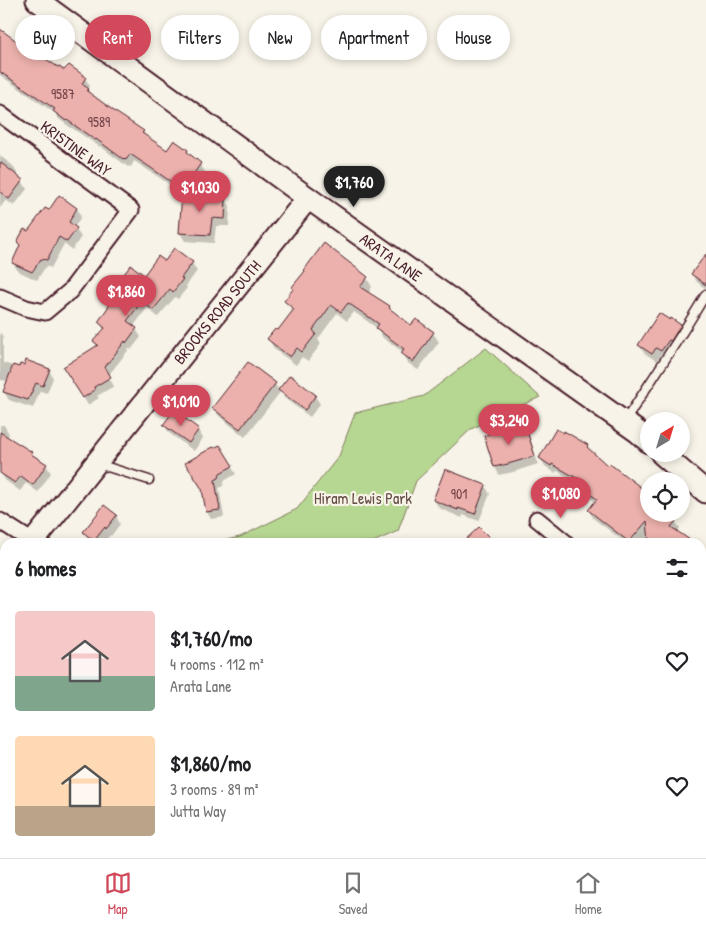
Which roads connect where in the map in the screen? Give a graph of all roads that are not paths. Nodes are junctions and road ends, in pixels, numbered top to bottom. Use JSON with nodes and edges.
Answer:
{"nodes":[{"id":1,"x":38,"y":0,"type":"edge"},
{"id":2,"x":0,"y":114,"type":"edge"},
{"id":3,"x":308,"y":198,"type":"junction"},
{"id":4,"x":706,"y":294,"type":"edge"},
{"id":5,"x":0,"y":297,"type":"edge"},
{"id":6,"x":624,"y":423,"type":"junction"},
{"id":7,"x":640,"y":435,"type":"edge"},
{"id":8,"x":671,"y":462,"type":"edge"},
{"id":9,"x":96,"y":464,"type":"junction"},
{"id":10,"x":149,"y":480,"type":"dead end"},
{"id":11,"x":706,"y":492,"type":"edge"},
{"id":12,"x":537,"y":519,"type":"dead end"},
{"id":13,"x":0,"y":521,"type":"edge"},
{"id":14,"x":27,"y":538,"type":"edge"},
{"id":15,"x":36,"y":538,"type":"edge"},
{"id":16,"x":560,"y":538,"type":"edge"}],
"edges":[{"from":1,"to":3,"type":"street","name":"ARATA LANE"},
{"from":2,"to":5,"type":"street","name":"KRISTINE WAY"},
{"from":3,"to":6,"type":"street","name":"ARATA LANE"},
{"from":3,"to":9,"type":"street","name":"BROOKS ROAD SOUTH"},
{"from":4,"to":6,"type":"lane"},
{"from":6,"to":7,"type":"street","name":"ARATA LANE"},
{"from":8,"to":11,"type":"street"},
{"from":9,"to":10,"type":"lane"},
{"from":9,"to":15,"type":"street","name":"BROOKS ROAD SOUTH"},
{"from":12,"to":16,"type":"street"},
{"from":13,"to":14,"type":"street"}]}
